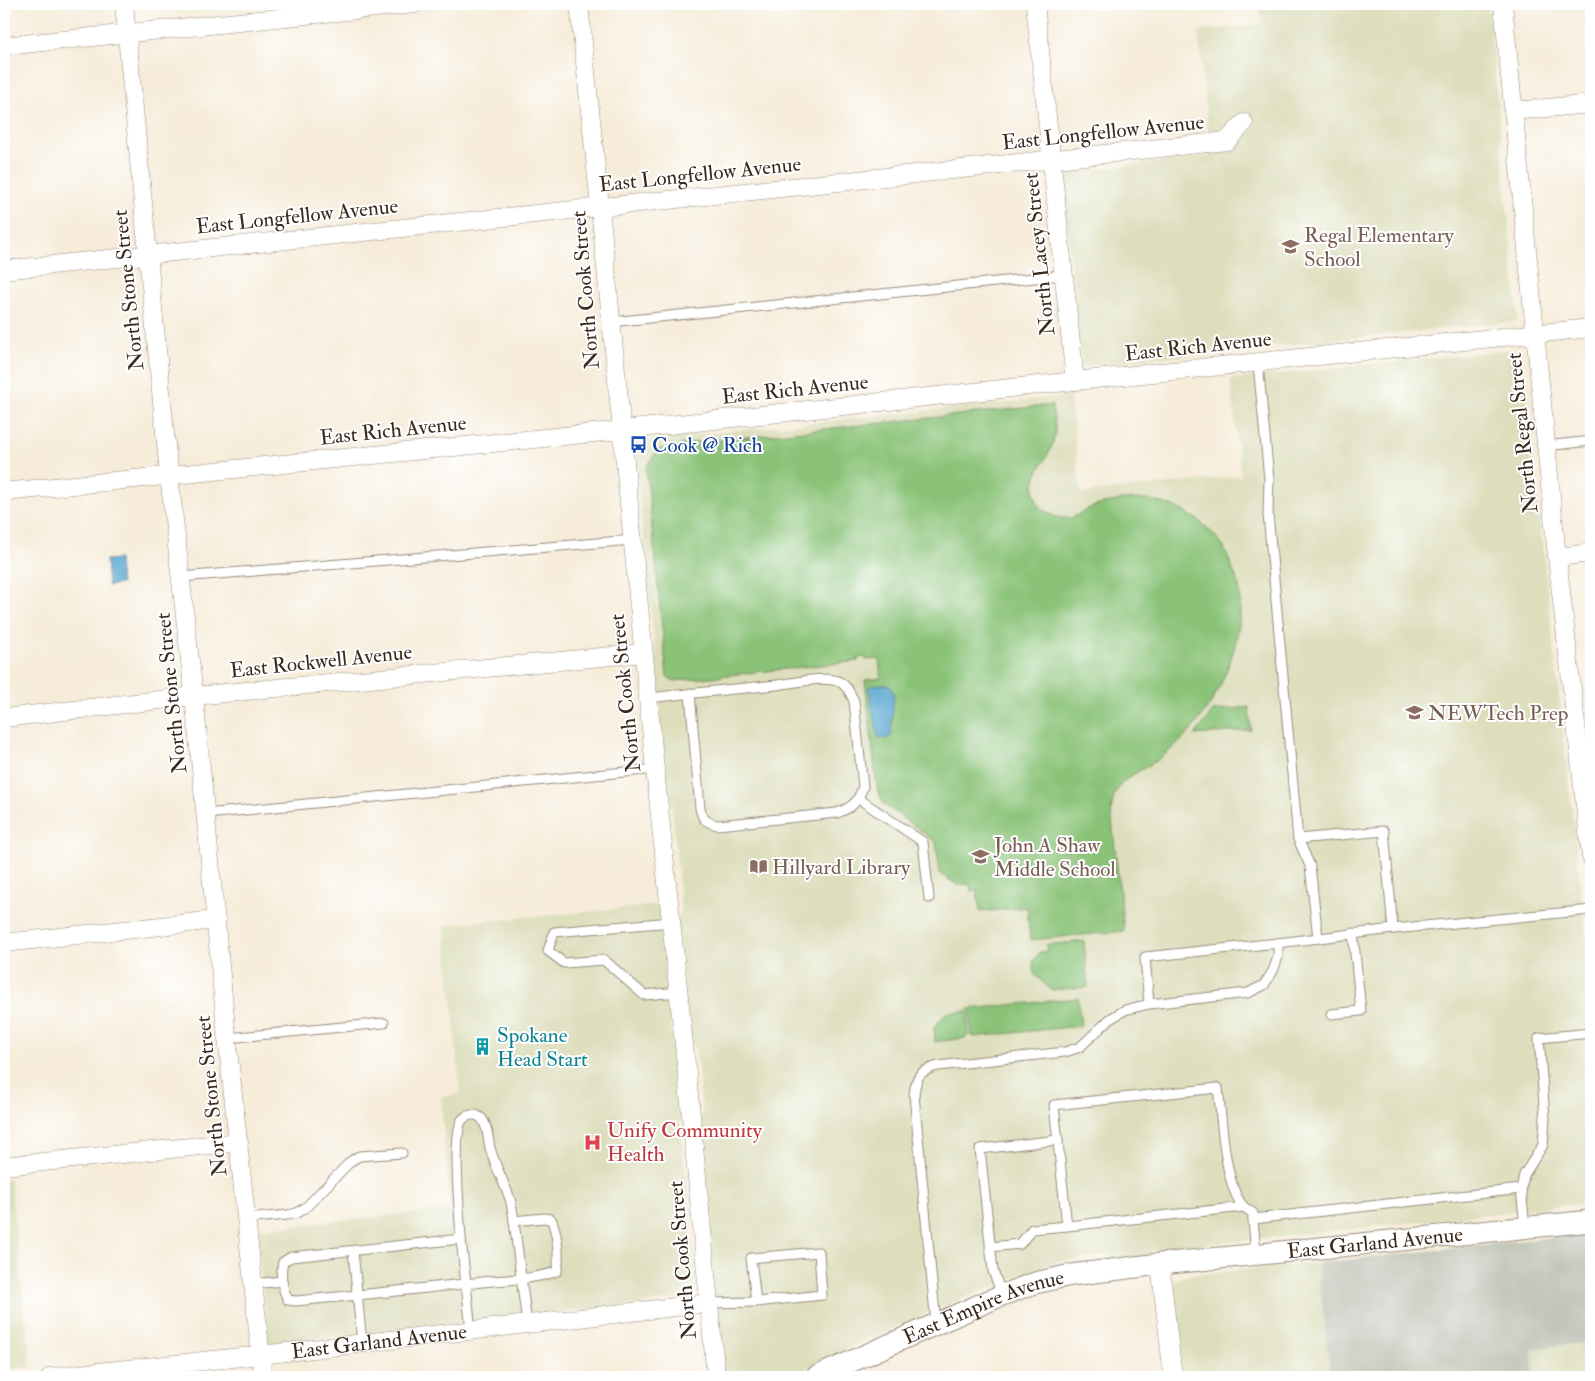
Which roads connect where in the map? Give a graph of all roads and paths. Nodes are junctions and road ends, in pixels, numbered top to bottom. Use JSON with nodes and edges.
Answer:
{"nodes":[{"id":1,"x":124,"y":4,"type":"edge"},
{"id":2,"x":415,"y":4,"type":"edge"},
{"id":3,"x":579,"y":4,"type":"edge"},
{"id":4,"x":1035,"y":4,"type":"edge"},
{"id":5,"x":1503,"y":4,"type":"edge"},
{"id":6,"x":127,"y":33,"type":"junction"},
{"id":7,"x":4,"y":46,"type":"edge"},
{"id":8,"x":1591,"y":104,"type":"edge"},
{"id":9,"x":1513,"y":111,"type":"junction"},
{"id":10,"x":1244,"y":123,"type":"dead end"},
{"id":11,"x":1051,"y":160,"type":"junction"},
{"id":12,"x":600,"y":207,"type":"junction"},
{"id":13,"x":147,"y":255,"type":"junction"},
{"id":14,"x":4,"y":270,"type":"edge"},
{"id":15,"x":1064,"y":275,"type":"junction"},
{"id":16,"x":610,"y":322,"type":"junction"},
{"id":17,"x":1591,"y":328,"type":"edge"},
{"id":18,"x":1534,"y":334,"type":"junction"},
{"id":19,"x":1258,"y":362,"type":"junction"},
{"id":20,"x":1074,"y":381,"type":"junction"},
{"id":21,"x":622,"y":430,"type":"junction"},
{"id":22,"x":1591,"y":441,"type":"edge"},
{"id":23,"x":1546,"y":446,"type":"junction"},
{"id":24,"x":169,"y":475,"type":"junction"},
{"id":25,"x":4,"y":492,"type":"edge"},
{"id":26,"x":633,"y":540,"type":"junction"},
{"id":27,"x":1591,"y":553,"type":"edge"},
{"id":28,"x":1557,"y":557,"type":"junction"},
{"id":29,"x":181,"y":577,"type":"junction"},
{"id":30,"x":643,"y":653,"type":"junction"},
{"id":31,"x":690,"y":693,"type":"junction"},
{"id":32,"x":194,"y":696,"type":"junction"},
{"id":33,"x":648,"y":698,"type":"junction"},
{"id":34,"x":4,"y":718,"type":"edge"},
{"id":35,"x":655,"y":769,"type":"junction"},
{"id":36,"x":1587,"y":791,"type":"edge"},
{"id":37,"x":859,"y":799,"type":"junction"},
{"id":38,"x":206,"y":814,"type":"junction"},
{"id":39,"x":1298,"y":839,"type":"junction"},
{"id":40,"x":1591,"y":857,"type":"edge"},
{"id":41,"x":930,"y":898,"type":"dead end"},
{"id":42,"x":1591,"y":910,"type":"edge"},
{"id":43,"x":216,"y":920,"type":"junction"},
{"id":44,"x":672,"y":922,"type":"junction"},
{"id":45,"x":1393,"y":929,"type":"junction"},
{"id":46,"x":1353,"y":933,"type":"junction"},
{"id":47,"x":1318,"y":938,"type":"junction"},
{"id":48,"x":4,"y":943,"type":"edge"},
{"id":49,"x":1278,"y":943,"type":"junction"},
{"id":50,"x":679,"y":992,"type":"junction"},
{"id":51,"x":1149,"y":1004,"type":"junction"},
{"id":52,"x":1331,"y":1014,"type":"dead end"},
{"id":53,"x":384,"y":1023,"type":"dead end"},
{"id":54,"x":1591,"y":1033,"type":"edge"},
{"id":55,"x":227,"y":1038,"type":"junction"},
{"id":56,"x":1058,"y":1140,"type":"junction"},
{"id":57,"x":238,"y":1142,"type":"junction"},
{"id":58,"x":402,"y":1153,"type":"dead end"},
{"id":59,"x":4,"y":1166,"type":"edge"},
{"id":60,"x":1521,"y":1189,"type":"junction"},
{"id":61,"x":1244,"y":1207,"type":"junction"},
{"id":62,"x":1253,"y":1218,"type":"junction"},
{"id":63,"x":246,"y":1219,"type":"junction"},
{"id":64,"x":514,"y":1221,"type":"junction"},
{"id":65,"x":1591,"y":1221,"type":"edge"},
{"id":66,"x":1067,"y":1226,"type":"junction"},
{"id":67,"x":1525,"y":1227,"type":"junction"},
{"id":68,"x":461,"y":1239,"type":"junction"},
{"id":69,"x":990,"y":1248,"type":"junction"},
{"id":70,"x":353,"y":1251,"type":"junction"},
{"id":71,"x":1256,"y":1254,"type":"junction"},
{"id":72,"x":1160,"y":1264,"type":"junction"},
{"id":73,"x":521,"y":1278,"type":"junction"},
{"id":74,"x":282,"y":1281,"type":"junction"},
{"id":75,"x":253,"y":1284,"type":"junction"},
{"id":76,"x":466,"y":1284,"type":"junction"},
{"id":77,"x":358,"y":1295,"type":"junction"},
{"id":78,"x":1002,"y":1295,"type":"junction"},
{"id":79,"x":756,"y":1302,"type":"junction"},
{"id":80,"x":709,"y":1303,"type":"junction"},
{"id":81,"x":527,"y":1324,"type":"junction"},
{"id":82,"x":936,"y":1324,"type":"junction"},
{"id":83,"x":471,"y":1330,"type":"junction"},
{"id":84,"x":362,"y":1343,"type":"junction"},
{"id":85,"x":261,"y":1355,"type":"junction"},
{"id":86,"x":50,"y":1377,"type":"edge"},
{"id":87,"x":263,"y":1377,"type":"edge"},
{"id":88,"x":716,"y":1377,"type":"edge"},
{"id":89,"x":816,"y":1377,"type":"edge"},
{"id":90,"x":1173,"y":1377,"type":"edge"}],
"edges":[{"from":1,"to":6,"type":"street","name":"North Stone Street"},
{"from":2,"to":6,"type":"street"},
{"from":3,"to":12,"type":"street","name":"North Cook Street"},
{"from":4,"to":11,"type":"street","name":"North Lacey Street"},
{"from":5,"to":9,"type":"street","name":"North Regal Street"},
{"from":6,"to":7,"type":"street"},
{"from":6,"to":13,"type":"street","name":"North Stone Street"},
{"from":8,"to":9,"type":"street"},
{"from":9,"to":18,"type":"street","name":"North Regal Street"},
{"from":10,"to":11,"type":"street","name":"East Longfellow Avenue"},
{"from":11,"to":12,"type":"street","name":"East Longfellow Avenue"},
{"from":11,"to":15,"type":"street","name":"North Lacey Street"},
{"from":12,"to":13,"type":"street","name":"East Longfellow Avenue"},
{"from":12,"to":16,"type":"street","name":"North Cook Street"},
{"from":13,"to":14,"type":"street","name":"East Longfellow Avenue"},
{"from":13,"to":24,"type":"street","name":"North Stone Street"},
{"from":15,"to":16,"type":"lane"},
{"from":15,"to":20,"type":"street","name":"North Lacey Street"},
{"from":16,"to":21,"type":"street","name":"North Cook Street"},
{"from":17,"to":18,"type":"street","name":"East Rich Avenue"},
{"from":18,"to":19,"type":"street","name":"East Rich Avenue"},
{"from":18,"to":23,"type":"street","name":"North Regal Street"},
{"from":19,"to":20,"type":"street","name":"East Rich Avenue"},
{"from":19,"to":39,"type":"lane"},
{"from":20,"to":21,"type":"street","name":"East Rich Avenue"},
{"from":21,"to":24,"type":"street","name":"East Rich Avenue"},
{"from":21,"to":26,"type":"street","name":"North Cook Street"},
{"from":22,"to":23,"type":"lane"},
{"from":23,"to":28,"type":"street","name":"North Regal Street"},
{"from":24,"to":25,"type":"street","name":"East Rich Avenue"},
{"from":24,"to":29,"type":"street","name":"North Stone Street"},
{"from":26,"to":29,"type":"lane"},
{"from":26,"to":30,"type":"street","name":"North Cook Street"},
{"from":27,"to":28,"type":"street"},
{"from":28,"to":36,"type":"street","name":"North Regal Street"},
{"from":29,"to":32,"type":"street","name":"North Stone Street"},
{"from":30,"to":32,"type":"street","name":"East Rockwell Avenue"},
{"from":30,"to":33,"type":"street","name":"North Cook Street"},
{"from":31,"to":33,"type":"lane"},
{"from":31,"to":37,"type":"lane"},
{"from":31,"to":37,"type":"lane"},
{"from":32,"to":34,"type":"street","name":"East Rockwell Avenue"},
{"from":32,"to":38,"type":"street","name":"North Stone Street"},
{"from":33,"to":35,"type":"street","name":"North Cook Street"},
{"from":35,"to":38,"type":"lane"},
{"from":35,"to":44,"type":"street","name":"North Cook Street"},
{"from":36,"to":40,"type":"street","name":"North Regal Street"},
{"from":37,"to":41,"type":"lane"},
{"from":38,"to":43,"type":"street","name":"North Stone Street"},
{"from":39,"to":45,"type":"lane"},
{"from":39,"to":47,"type":"lane"},
{"from":42,"to":45,"type":"lane"},
{"from":43,"to":48,"type":"street"},
{"from":43,"to":55,"type":"street","name":"North Stone Street"},
{"from":44,"to":50,"type":"street","name":"North Cook Street"},
{"from":44,"to":50,"type":"lane"},
{"from":45,"to":46,"type":"lane"},
{"from":46,"to":47,"type":"lane"},
{"from":46,"to":52,"type":"lane"},
{"from":47,"to":49,"type":"lane"},
{"from":49,"to":51,"type":"lane"},
{"from":49,"to":51,"type":"lane"},
{"from":50,"to":80,"type":"street","name":"North Cook Street"},
{"from":51,"to":82,"type":"lane"},
{"from":53,"to":55,"type":"lane"},
{"from":54,"to":60,"type":"lane"},
{"from":55,"to":57,"type":"street","name":"North Stone Street"},
{"from":56,"to":61,"type":"lane"},
{"from":56,"to":66,"type":"lane"},
{"from":56,"to":69,"type":"lane"},
{"from":57,"to":59,"type":"street"},
{"from":57,"to":63,"type":"street","name":"North Stone Street"},
{"from":58,"to":63,"type":"lane"},
{"from":60,"to":62,"type":"lane"},
{"from":60,"to":67,"type":"lane"},
{"from":61,"to":62,"type":"lane"},
{"from":61,"to":66,"type":"lane"},
{"from":62,"to":71,"type":"lane"},
{"from":63,"to":75,"type":"street","name":"North Stone Street"},
{"from":64,"to":68,"type":"lane"},
{"from":64,"to":73,"type":"lane"},
{"from":64,"to":73,"type":"lane"},
{"from":65,"to":67,"type":"street","name":"East Garland Avenue"},
{"from":66,"to":69,"type":"lane"},
{"from":67,"to":71,"type":"street","name":"East Garland Avenue"},
{"from":68,"to":70,"type":"lane"},
{"from":68,"to":76,"type":"lane"},
{"from":69,"to":78,"type":"lane"},
{"from":70,"to":74,"type":"lane"},
{"from":70,"to":77,"type":"lane"},
{"from":71,"to":72,"type":"street","name":"East Garland Avenue"},
{"from":72,"to":78,"type":"street","name":"East Empire Avenue"},
{"from":72,"to":90,"type":"street"},
{"from":73,"to":76,"type":"lane"},
{"from":73,"to":81,"type":"lane"},
{"from":74,"to":75,"type":"lane"},
{"from":74,"to":77,"type":"lane"},
{"from":75,"to":85,"type":"street","name":"North Stone Street"},
{"from":76,"to":77,"type":"lane"},
{"from":76,"to":83,"type":"lane"},
{"from":77,"to":84,"type":"lane"},
{"from":78,"to":82,"type":"street","name":"East Empire Avenue"},
{"from":79,"to":79,"type":"lane"},
{"from":79,"to":80,"type":"lane"},
{"from":80,"to":81,"type":"street","name":"East Garland Avenue"},
{"from":80,"to":88,"type":"street","name":"North Cook Street"},
{"from":81,"to":83,"type":"street","name":"East Garland Avenue"},
{"from":82,"to":89,"type":"street","name":"East Empire Avenue"},
{"from":83,"to":84,"type":"street","name":"East Garland Avenue"},
{"from":84,"to":85,"type":"street","name":"East Garland Avenue"},
{"from":85,"to":86,"type":"street","name":"East Garland Avenue"},
{"from":85,"to":87,"type":"street","name":"North Stone Street"}]}
